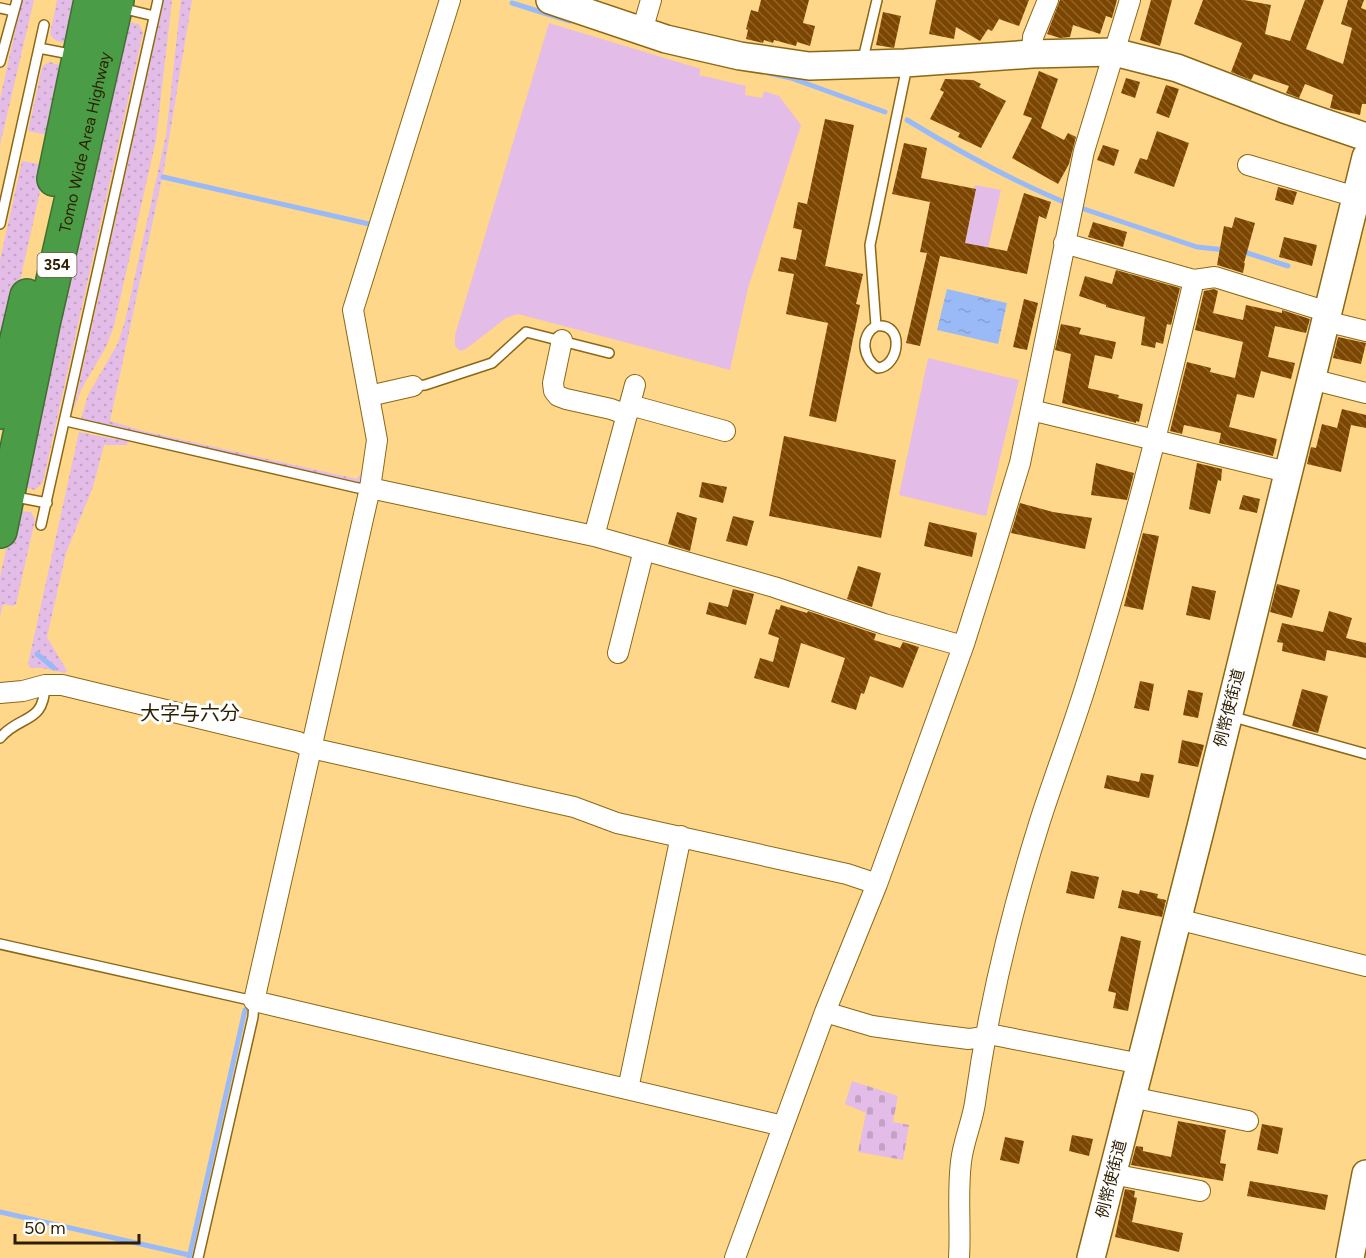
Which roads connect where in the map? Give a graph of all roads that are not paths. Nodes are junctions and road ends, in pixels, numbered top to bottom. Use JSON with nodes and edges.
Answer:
{"nodes":[{"id":1,"x":17,"y":0,"type":"edge"},
{"id":2,"x":158,"y":0,"type":"edge"},
{"id":3,"x":450,"y":0,"type":"edge"},
{"id":4,"x":550,"y":0,"type":"edge"},
{"id":5,"x":651,"y":0,"type":"edge"},
{"id":6,"x":877,"y":0,"type":"edge"},
{"id":7,"x":1048,"y":0,"type":"edge"},
{"id":8,"x":1130,"y":0,"type":"edge"},
{"id":9,"x":108,"y":2,"type":"edge"},
{"id":10,"x":0,"y":8,"type":"edge"},
{"id":11,"x":14,"y":11,"type":"junction"},
{"id":12,"x":154,"y":15,"type":"junction"},
{"id":13,"x":44,"y":25,"type":"dead end"},
{"id":14,"x":642,"y":31,"type":"junction"},
{"id":15,"x":39,"y":48,"type":"junction"},
{"id":16,"x":1114,"y":52,"type":"junction"},
{"id":17,"x":1032,"y":54,"type":"junction"},
{"id":18,"x":78,"y":56,"type":"junction"},
{"id":19,"x":0,"y":62,"type":"edge"},
{"id":20,"x":905,"y":63,"type":"junction"},
{"id":21,"x":862,"y":65,"type":"junction"},
{"id":22,"x":1366,"y":137,"type":"edge"},
{"id":23,"x":1366,"y":157,"type":"edge"},
{"id":24,"x":1248,"y":165,"type":"dead end"},
{"id":25,"x":1356,"y":197,"type":"junction"},
{"id":26,"x":0,"y":224,"type":"edge"},
{"id":27,"x":1064,"y":243,"type":"junction"},
{"id":28,"x":1194,"y":280,"type":"junction"},
{"id":29,"x":1327,"y":316,"type":"junction"},
{"id":30,"x":876,"y":326,"type":"junction"},
{"id":31,"x":1366,"y":331,"type":"edge"},
{"id":32,"x":562,"y":340,"type":"junction"},
{"id":33,"x":609,"y":353,"type":"dead end"},
{"id":34,"x":1311,"y":379,"type":"junction"},
{"id":35,"x":635,"y":385,"type":"dead end"},
{"id":36,"x":413,"y":386,"type":"joint"},
{"id":37,"x":1366,"y":393,"type":"edge"},
{"id":38,"x":369,"y":396,"type":"junction"},
{"id":39,"x":628,"y":410,"type":"junction"},
{"id":40,"x":1031,"y":410,"type":"junction"},
{"id":41,"x":0,"y":412,"type":"edge"},
{"id":42,"x":66,"y":421,"type":"junction"},
{"id":43,"x":725,"y":431,"type":"dead end"},
{"id":44,"x":1156,"y":440,"type":"junction"},
{"id":45,"x":1287,"y":472,"type":"junction"},
{"id":46,"x":370,"y":488,"type":"junction"},
{"id":47,"x":8,"y":496,"type":"junction"},
{"id":48,"x":47,"y":503,"type":"junction"},
{"id":49,"x":42,"y":525,"type":"dead end"},
{"id":50,"x":0,"y":531,"type":"edge"},
{"id":51,"x":594,"y":536,"type":"junction"},
{"id":52,"x":644,"y":550,"type":"junction"},
{"id":53,"x":964,"y":644,"type":"junction"},
{"id":54,"x":618,"y":653,"type":"dead end"},
{"id":55,"x":45,"y":685,"type":"junction"},
{"id":56,"x":0,"y":693,"type":"edge"},
{"id":57,"x":1227,"y":715,"type":"junction"},
{"id":58,"x":0,"y":738,"type":"edge"},
{"id":59,"x":311,"y":748,"type":"junction"},
{"id":60,"x":1366,"y":754,"type":"edge"},
{"id":61,"x":681,"y":836,"type":"junction"},
{"id":62,"x":877,"y":884,"type":"junction"},
{"id":63,"x":1178,"y":919,"type":"junction"},
{"id":64,"x":0,"y":944,"type":"edge"},
{"id":65,"x":1366,"y":966,"type":"edge"},
{"id":66,"x":254,"y":1001,"type":"junction"},
{"id":67,"x":825,"y":1012,"type":"junction"},
{"id":68,"x":984,"y":1037,"type":"junction"},
{"id":69,"x":1141,"y":1064,"type":"junction"},
{"id":70,"x":628,"y":1089,"type":"junction"},
{"id":71,"x":1131,"y":1097,"type":"junction"},
{"id":72,"x":1248,"y":1121,"type":"dead end"},
{"id":73,"x":783,"y":1126,"type":"junction"},
{"id":74,"x":1112,"y":1173,"type":"junction"},
{"id":75,"x":1366,"y":1174,"type":"edge"},
{"id":76,"x":1200,"y":1191,"type":"dead end"},
{"id":77,"x":1356,"y":1246,"type":"edge"},
{"id":78,"x":198,"y":1258,"type":"edge"},
{"id":79,"x":735,"y":1258,"type":"edge"},
{"id":80,"x":959,"y":1258,"type":"edge"},
{"id":81,"x":1091,"y":1258,"type":"edge"}],
"edges":[{"from":1,"to":11,"type":"lane"},
{"from":2,"to":12,"type":"lane"},
{"from":3,"to":38,"type":"street"},
{"from":4,"to":14,"type":"main road"},
{"from":5,"to":14,"type":"street"},
{"from":6,"to":21,"type":"lane"},
{"from":7,"to":17,"type":"street"},
{"from":8,"to":16,"type":"street"},
{"from":9,"to":12,"type":"lane"},
{"from":9,"to":18,"type":"highway","name":"Tomo Wide Area Highway","number":"354"},
{"from":9,"to":47,"type":"highway","name":"Tomo Wide Area Highway","number":"354"},
{"from":10,"to":11,"type":"lane"},
{"from":11,"to":19,"type":"lane"},
{"from":12,"to":42,"type":"lane"},
{"from":13,"to":15,"type":"lane"},
{"from":14,"to":21,"type":"main road"},
{"from":15,"to":18,"type":"lane"},
{"from":15,"to":26,"type":"lane"},
{"from":16,"to":17,"type":"main road"},
{"from":16,"to":22,"type":"main road"},
{"from":16,"to":27,"type":"street"},
{"from":17,"to":20,"type":"main road"},
{"from":18,"to":41,"type":"highway","name":"Tomo Wide Area Highway","number":"354"},
{"from":20,"to":21,"type":"main road"},
{"from":20,"to":30,"type":"lane"},
{"from":23,"to":25,"type":"main road","name":"例幣使街道"},
{"from":24,"to":25,"type":"street"},
{"from":25,"to":29,"type":"main road","name":"例幣使街道"},
{"from":27,"to":28,"type":"street"},
{"from":27,"to":40,"type":"street"},
{"from":28,"to":29,"type":"street"},
{"from":28,"to":44,"type":"street"},
{"from":29,"to":31,"type":"street"},
{"from":29,"to":34,"type":"main road","name":"例幣使街道"},
{"from":30,"to":30,"type":"lane"},
{"from":32,"to":33,"type":"lane"},
{"from":32,"to":36,"type":"lane"},
{"from":32,"to":39,"type":"street"},
{"from":34,"to":37,"type":"street"},
{"from":34,"to":45,"type":"main road","name":"例幣使街道"},
{"from":35,"to":39,"type":"street"},
{"from":36,"to":38,"type":"street"},
{"from":38,"to":46,"type":"street"},
{"from":39,"to":43,"type":"street"},
{"from":39,"to":51,"type":"street"},
{"from":40,"to":44,"type":"street"},
{"from":40,"to":53,"type":"street"},
{"from":42,"to":46,"type":"lane"},
{"from":42,"to":48,"type":"lane"},
{"from":44,"to":45,"type":"street"},
{"from":44,"to":68,"type":"street"},
{"from":45,"to":57,"type":"main road","name":"例幣使街道"},
{"from":46,"to":51,"type":"street"},
{"from":46,"to":59,"type":"street"},
{"from":47,"to":48,"type":"lane"},
{"from":47,"to":50,"type":"highway","name":"Tomo Wide Area Highway","number":"354"},
{"from":48,"to":49,"type":"lane"},
{"from":51,"to":52,"type":"street"},
{"from":52,"to":53,"type":"street"},
{"from":52,"to":54,"type":"street"},
{"from":53,"to":62,"type":"street"},
{"from":55,"to":56,"type":"street"},
{"from":55,"to":58,"type":"lane"},
{"from":55,"to":59,"type":"street"},
{"from":57,"to":60,"type":"lane"},
{"from":57,"to":63,"type":"main road","name":"例幣使街道"},
{"from":59,"to":61,"type":"street"},
{"from":59,"to":66,"type":"street"},
{"from":61,"to":62,"type":"street"},
{"from":61,"to":70,"type":"street"},
{"from":62,"to":67,"type":"street"},
{"from":63,"to":65,"type":"street"},
{"from":63,"to":69,"type":"main road","name":"例幣使街道"},
{"from":64,"to":66,"type":"lane"},
{"from":66,"to":70,"type":"street"},
{"from":66,"to":78,"type":"lane"},
{"from":67,"to":68,"type":"street"},
{"from":67,"to":73,"type":"street"},
{"from":68,"to":69,"type":"street"},
{"from":68,"to":80,"type":"street"},
{"from":69,"to":71,"type":"main road","name":"例幣使街道"},
{"from":70,"to":73,"type":"street"},
{"from":71,"to":72,"type":"street"},
{"from":71,"to":74,"type":"main road","name":"例幣使街道"},
{"from":73,"to":79,"type":"street"},
{"from":74,"to":76,"type":"street"},
{"from":74,"to":81,"type":"main road","name":"例幣使街道"},
{"from":75,"to":77,"type":"main road"}]}
